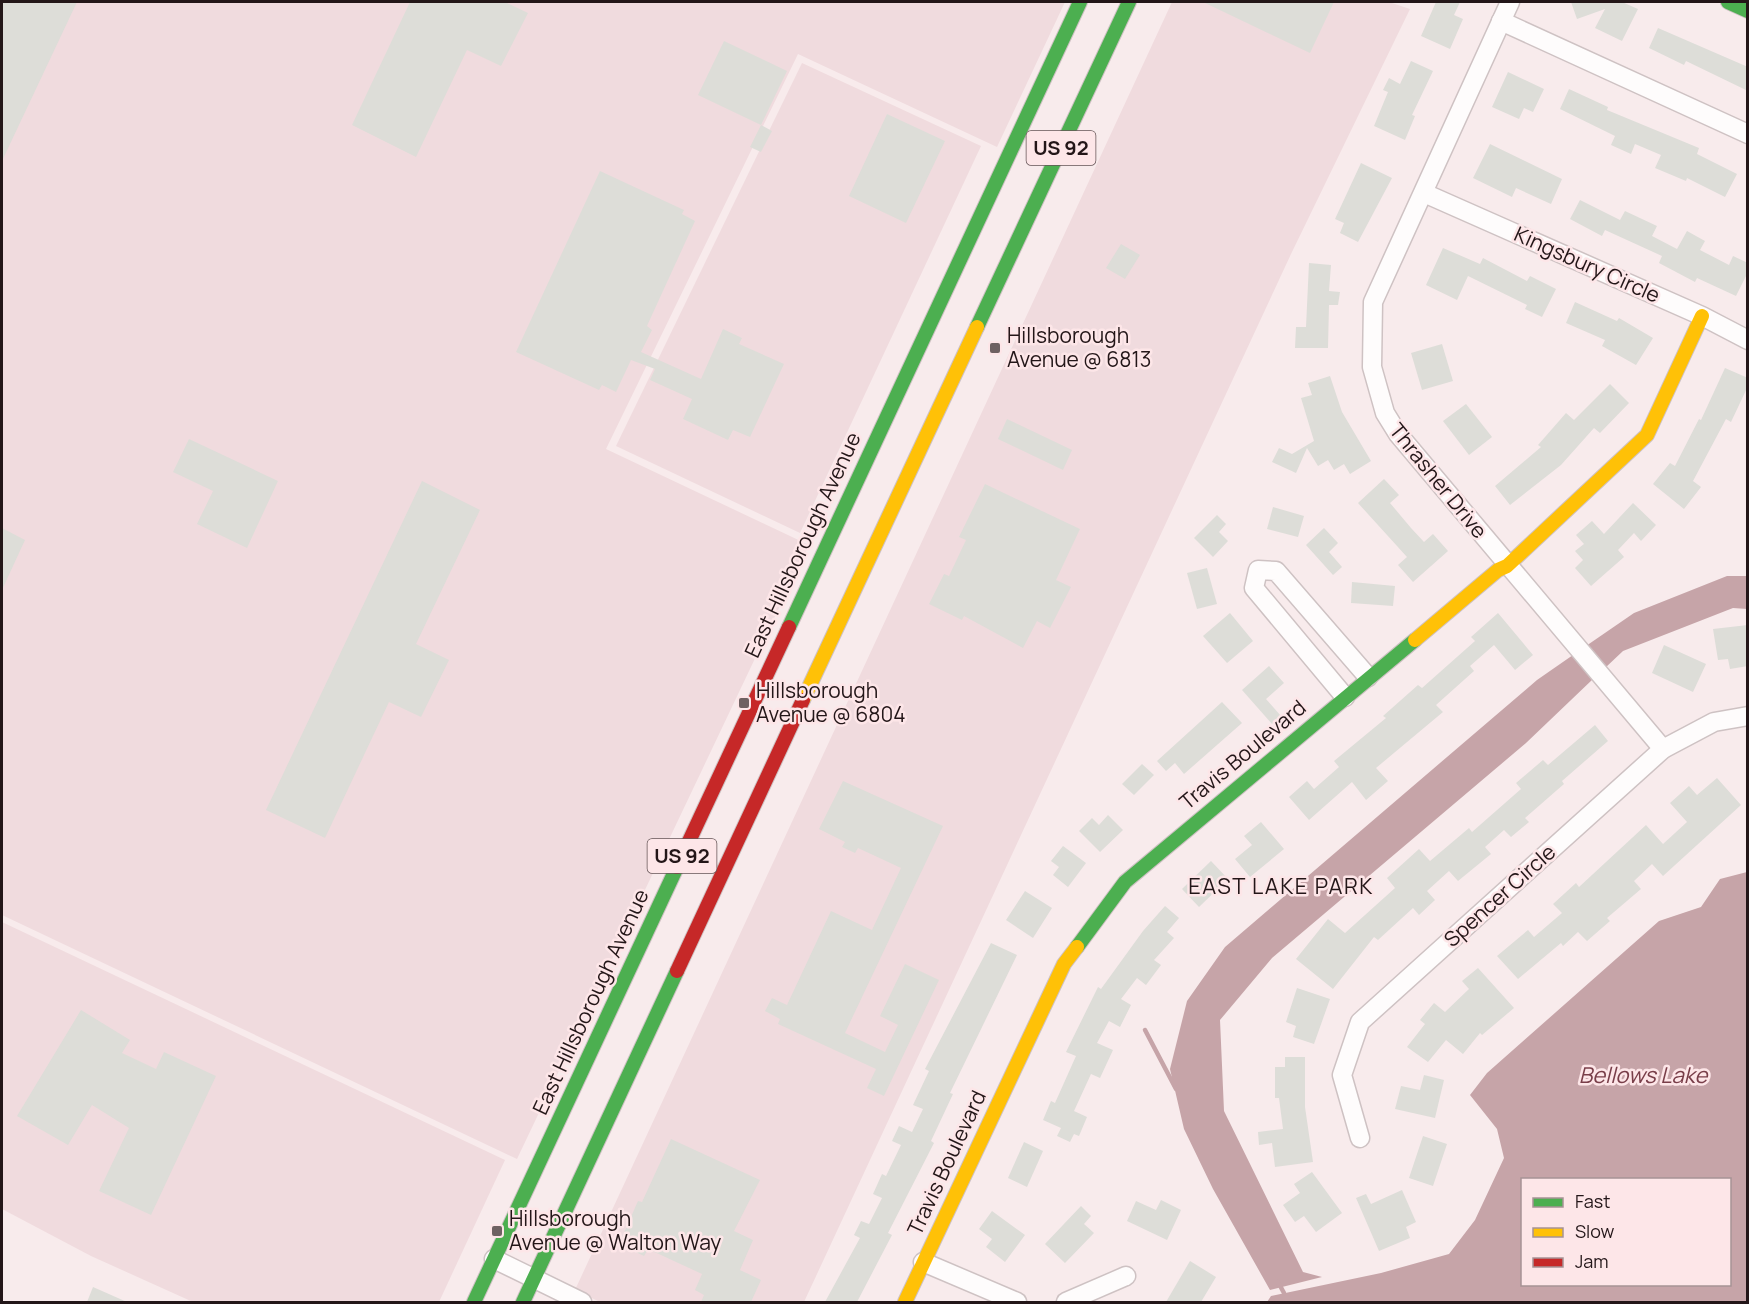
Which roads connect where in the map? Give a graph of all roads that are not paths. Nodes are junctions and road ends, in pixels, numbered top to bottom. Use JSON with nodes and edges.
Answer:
{"nodes":[{"id":1,"x":1080,"y":2,"type":"edge"},
{"id":2,"x":1129,"y":2,"type":"edge"},
{"id":3,"x":1510,"y":2,"type":"edge"},
{"id":4,"x":1728,"y":2,"type":"edge"},
{"id":5,"x":1748,"y":11,"type":"edge"},
{"id":6,"x":1501,"y":21,"type":"junction"},
{"id":7,"x":1748,"y":135,"type":"edge"},
{"id":8,"x":1424,"y":194,"type":"junction"},
{"id":9,"x":1702,"y":316,"type":"junction"},
{"id":10,"x":1748,"y":340,"type":"edge"},
{"id":11,"x":1507,"y":566,"type":"junction"},
{"id":12,"x":1368,"y":677,"type":"junction"},
{"id":13,"x":1345,"y":697,"type":"junction"},
{"id":14,"x":1748,"y":716,"type":"edge"},
{"id":15,"x":1663,"y":749,"type":"junction"},
{"id":16,"x":1360,"y":1138,"type":"dead end"},
{"id":17,"x":494,"y":1258,"type":"junction"},
{"id":18,"x":923,"y":1262,"type":"junction"},
{"id":19,"x":1126,"y":1276,"type":"dead end"},
{"id":20,"x":534,"y":1279,"type":"junction"},
{"id":21,"x":474,"y":1302,"type":"edge"},
{"id":22,"x":523,"y":1302,"type":"edge"},
{"id":23,"x":582,"y":1302,"type":"edge"},
{"id":24,"x":905,"y":1302,"type":"edge"},
{"id":25,"x":1017,"y":1302,"type":"edge"},
{"id":26,"x":1066,"y":1302,"type":"edge"}],
"edges":[{"from":1,"to":17,"type":"main road","name":"East Hillsborough Avenue","number":"US 92"},
{"from":2,"to":20,"type":"main road","number":"US 92"},
{"from":3,"to":6,"type":"street","name":"Thrasher Drive"},
{"from":4,"to":5,"type":"main road"},
{"from":6,"to":7,"type":"street"},
{"from":6,"to":8,"type":"street","name":"Thrasher Drive"},
{"from":8,"to":9,"type":"street","name":"Kingsbury Circle"},
{"from":8,"to":11,"type":"street","name":"Thrasher Drive"},
{"from":9,"to":10,"type":"street","name":"Kingsbury Circle"},
{"from":9,"to":11,"type":"main road","name":"Travis Boulevard"},
{"from":11,"to":12,"type":"main road","name":"Travis Boulevard"},
{"from":11,"to":15,"type":"street","name":"Thrasher Drive"},
{"from":12,"to":13,"type":"main road","name":"Travis Boulevard"},
{"from":12,"to":13,"type":"street"},
{"from":13,"to":18,"type":"main road","name":"Travis Boulevard"},
{"from":14,"to":15,"type":"street","name":"Spencer Circle"},
{"from":15,"to":16,"type":"street","name":"Spencer Circle"},
{"from":17,"to":20,"type":"street"},
{"from":17,"to":21,"type":"main road","name":"East Hillsborough Avenue","number":"US 92"},
{"from":18,"to":24,"type":"main road","name":"Travis Boulevard"},
{"from":18,"to":25,"type":"street"},
{"from":19,"to":26,"type":"street"},
{"from":20,"to":22,"type":"main road","number":"US 92"},
{"from":20,"to":23,"type":"street"}]}
